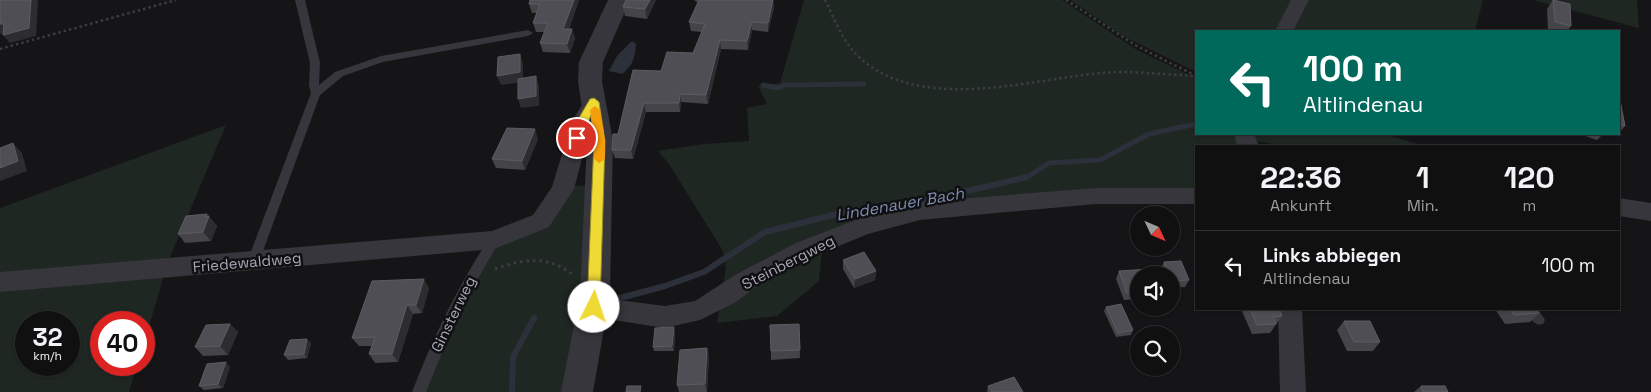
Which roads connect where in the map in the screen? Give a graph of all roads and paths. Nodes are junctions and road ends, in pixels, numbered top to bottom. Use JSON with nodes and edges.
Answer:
{"nodes":[{"id":1,"x":176,"y":0,"type":"edge"},
{"id":2,"x":300,"y":0,"type":"edge"},
{"id":3,"x":619,"y":0,"type":"edge"},
{"id":4,"x":825,"y":0,"type":"edge"},
{"id":5,"x":1066,"y":0,"type":"edge"},
{"id":6,"x":1300,"y":0,"type":"edge"},
{"id":7,"x":1285,"y":30,"type":"edge"},
{"id":8,"x":528,"y":33,"type":"dead end"},
{"id":9,"x":0,"y":49,"type":"edge"},
{"id":10,"x":1195,"y":75,"type":"edge"},
{"id":11,"x":1195,"y":76,"type":"edge"},
{"id":12,"x":316,"y":92,"type":"junction"},
{"id":13,"x":594,"y":102,"type":"junction"},
{"id":14,"x":1195,"y":196,"type":"edge"},
{"id":15,"x":1620,"y":207,"type":"edge"},
{"id":16,"x":1651,"y":212,"type":"edge"},
{"id":17,"x":494,"y":240,"type":"junction"},
{"id":18,"x":253,"y":262,"type":"junction"},
{"id":19,"x":468,"y":279,"type":"junction"},
{"id":20,"x":0,"y":282,"type":"edge"},
{"id":21,"x":594,"y":300,"type":"junction"},
{"id":22,"x":1290,"y":310,"type":"edge"},
{"id":23,"x":1532,"y":310,"type":"edge"},
{"id":24,"x":1539,"y":320,"type":"edge"},
{"id":25,"x":419,"y":392,"type":"edge"},
{"id":26,"x":577,"y":392,"type":"edge"},
{"id":27,"x":1293,"y":392,"type":"edge"}],
"edges":[{"from":1,"to":9,"type":"path"},
{"from":2,"to":12,"type":"lane"},
{"from":3,"to":13,"type":"street"},
{"from":4,"to":11,"type":"path"},
{"from":5,"to":10,"type":"path"},
{"from":6,"to":7,"type":"street"},
{"from":8,"to":12,"type":"lane"},
{"from":12,"to":18,"type":"lane"},
{"from":13,"to":17,"type":"street","name":"Friedewaldweg"},
{"from":13,"to":21,"type":"street"},
{"from":14,"to":21,"type":"street","name":"Steinbergweg"},
{"from":15,"to":16,"type":"street"},
{"from":17,"to":18,"type":"street","name":"Friedewaldweg"},
{"from":17,"to":19,"type":"lane","name":"Ginsterweg"},
{"from":18,"to":20,"type":"street","name":"Friedewaldweg"},
{"from":19,"to":21,"type":"path"},
{"from":19,"to":25,"type":"lane","name":"Ginsterweg"},
{"from":21,"to":26,"type":"street"},
{"from":22,"to":27,"type":"street"},
{"from":23,"to":24,"type":"lane"}]}
